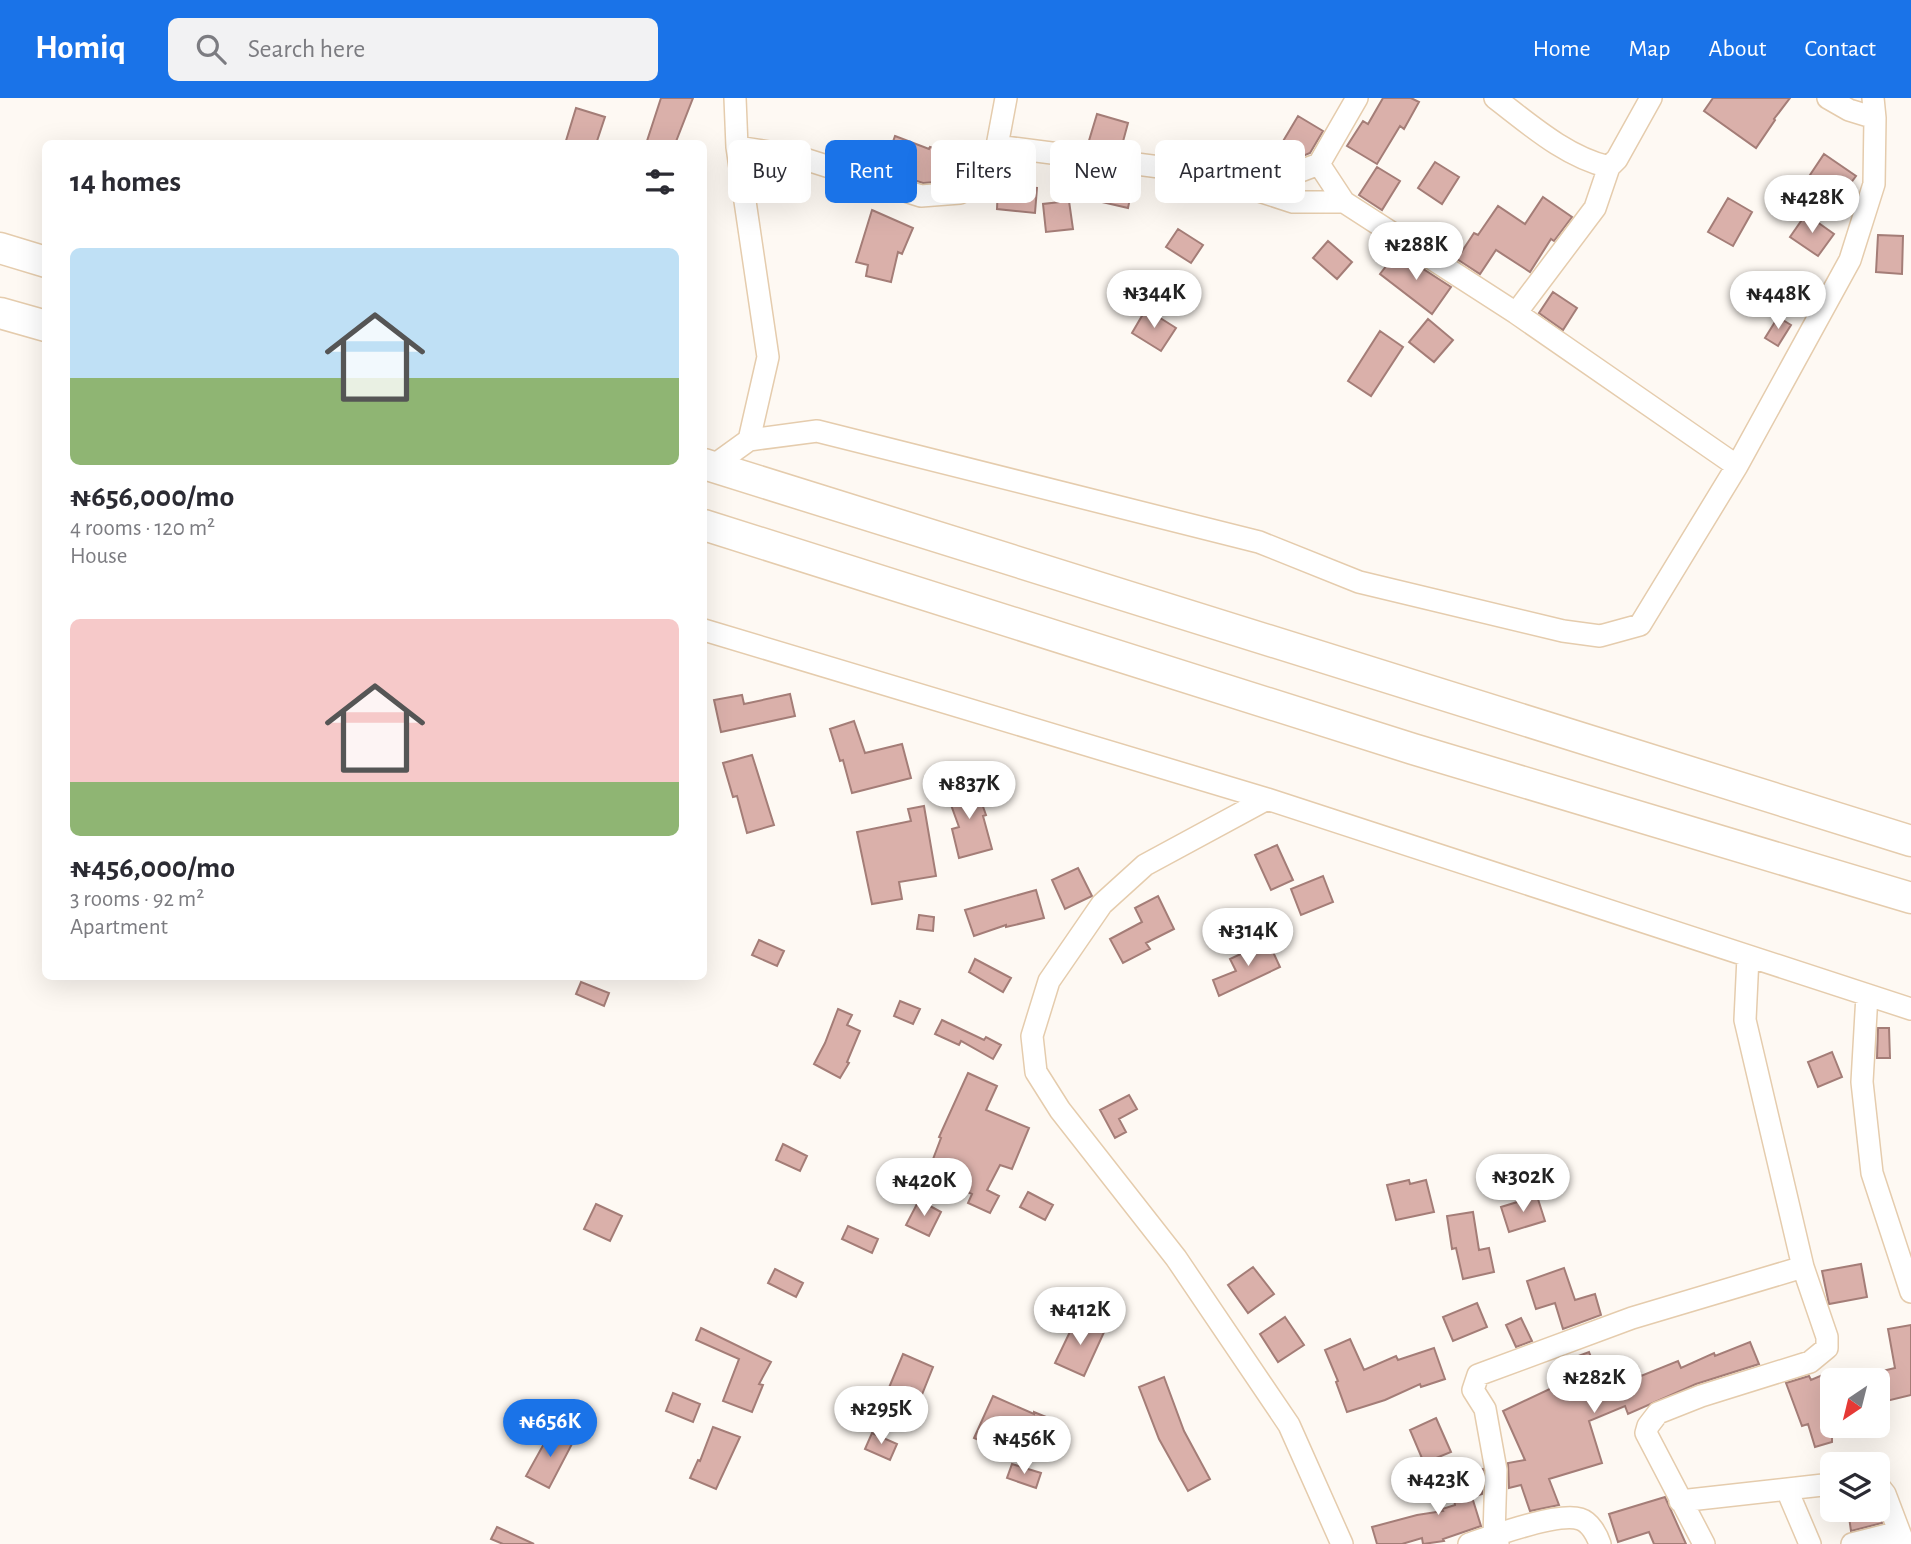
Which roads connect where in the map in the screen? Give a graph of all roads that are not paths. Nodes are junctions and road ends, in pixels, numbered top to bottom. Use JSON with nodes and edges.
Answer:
{"nodes":[{"id":1,"x":735,"y":98,"type":"edge"},
{"id":2,"x":1006,"y":98,"type":"edge"},
{"id":3,"x":1357,"y":98,"type":"edge"},
{"id":4,"x":1495,"y":98,"type":"edge"},
{"id":5,"x":1651,"y":98,"type":"edge"},
{"id":6,"x":1828,"y":98,"type":"edge"},
{"id":7,"x":1874,"y":108,"type":"edge"},
{"id":8,"x":737,"y":140,"type":"edge"},
{"id":9,"x":998,"y":140,"type":"edge"},
{"id":10,"x":1036,"y":151,"type":"edge"},
{"id":11,"x":811,"y":161,"type":"edge"},
{"id":12,"x":1319,"y":164,"type":"junction"},
{"id":13,"x":1155,"y":166,"type":"edge"},
{"id":14,"x":1609,"y":167,"type":"junction"},
{"id":15,"x":1305,"y":169,"type":"edge"},
{"id":16,"x":931,"y":195,"type":"edge"},
{"id":17,"x":1305,"y":202,"type":"edge"},
{"id":18,"x":1344,"y":202,"type":"junction"},
{"id":19,"x":745,"y":203,"type":"edge"},
{"id":20,"x":0,"y":248,"type":"edge"},
{"id":21,"x":42,"y":261,"type":"edge"},
{"id":22,"x":0,"y":313,"type":"edge"},
{"id":23,"x":1516,"y":313,"type":"junction"},
{"id":24,"x":42,"y":326,"type":"edge"},
{"id":25,"x":748,"y":440,"type":"junction"},
{"id":26,"x":708,"y":465,"type":"edge"},
{"id":27,"x":1737,"y":466,"type":"junction"},
{"id":28,"x":707,"y":527,"type":"edge"},
{"id":29,"x":707,"y":631,"type":"edge"},
{"id":30,"x":1267,"y":799,"type":"junction"},
{"id":31,"x":1911,"y":841,"type":"edge"},
{"id":32,"x":1911,"y":898,"type":"edge"},
{"id":33,"x":1748,"y":957,"type":"junction"},
{"id":34,"x":1867,"y":995,"type":"junction"},
{"id":35,"x":1911,"y":1009,"type":"edge"},
{"id":36,"x":1802,"y":1267,"type":"junction"},
{"id":37,"x":1911,"y":1292,"type":"edge"},
{"id":38,"x":1820,"y":1485,"type":"edge"},
{"id":39,"x":1787,"y":1490,"type":"junction"},
{"id":40,"x":1681,"y":1501,"type":"junction"},
{"id":41,"x":1890,"y":1506,"type":"edge"},
{"id":42,"x":1904,"y":1539,"type":"edge"},
{"id":43,"x":1496,"y":1540,"type":"edge"},
{"id":44,"x":1342,"y":1544,"type":"edge"},
{"id":45,"x":1469,"y":1544,"type":"edge"},
{"id":46,"x":1600,"y":1544,"type":"edge"},
{"id":47,"x":1704,"y":1544,"type":"edge"},
{"id":48,"x":1810,"y":1544,"type":"edge"},
{"id":49,"x":1852,"y":1544,"type":"edge"}],
"edges":[{"from":1,"to":8,"type":"street"},
{"from":2,"to":9,"type":"street"},
{"from":3,"to":12,"type":"street"},
{"from":4,"to":14,"type":"street"},
{"from":5,"to":14,"type":"street"},
{"from":6,"to":7,"type":"street"},
{"from":7,"to":27,"type":"street"},
{"from":10,"to":13,"type":"street"},
{"from":11,"to":16,"type":"street"},
{"from":12,"to":15,"type":"street"},
{"from":12,"to":18,"type":"street"},
{"from":14,"to":23,"type":"street"},
{"from":17,"to":18,"type":"street"},
{"from":18,"to":23,"type":"street"},
{"from":19,"to":25,"type":"street"},
{"from":20,"to":21,"type":"highway"},
{"from":22,"to":24,"type":"highway"},
{"from":23,"to":27,"type":"street"},
{"from":25,"to":26,"type":"street"},
{"from":25,"to":27,"type":"street"},
{"from":26,"to":31,"type":"highway"},
{"from":28,"to":32,"type":"highway"},
{"from":29,"to":30,"type":"street"},
{"from":30,"to":33,"type":"street"},
{"from":30,"to":44,"type":"street"},
{"from":33,"to":34,"type":"street"},
{"from":33,"to":36,"type":"street"},
{"from":34,"to":35,"type":"street"},
{"from":34,"to":37,"type":"street"},
{"from":36,"to":40,"type":"street"},
{"from":36,"to":43,"type":"street"},
{"from":38,"to":39,"type":"street"},
{"from":39,"to":40,"type":"street"},
{"from":39,"to":48,"type":"street"},
{"from":40,"to":47,"type":"street"},
{"from":41,"to":42,"type":"street"},
{"from":42,"to":49,"type":"street"},
{"from":43,"to":45,"type":"street"},
{"from":43,"to":46,"type":"street"}]}
